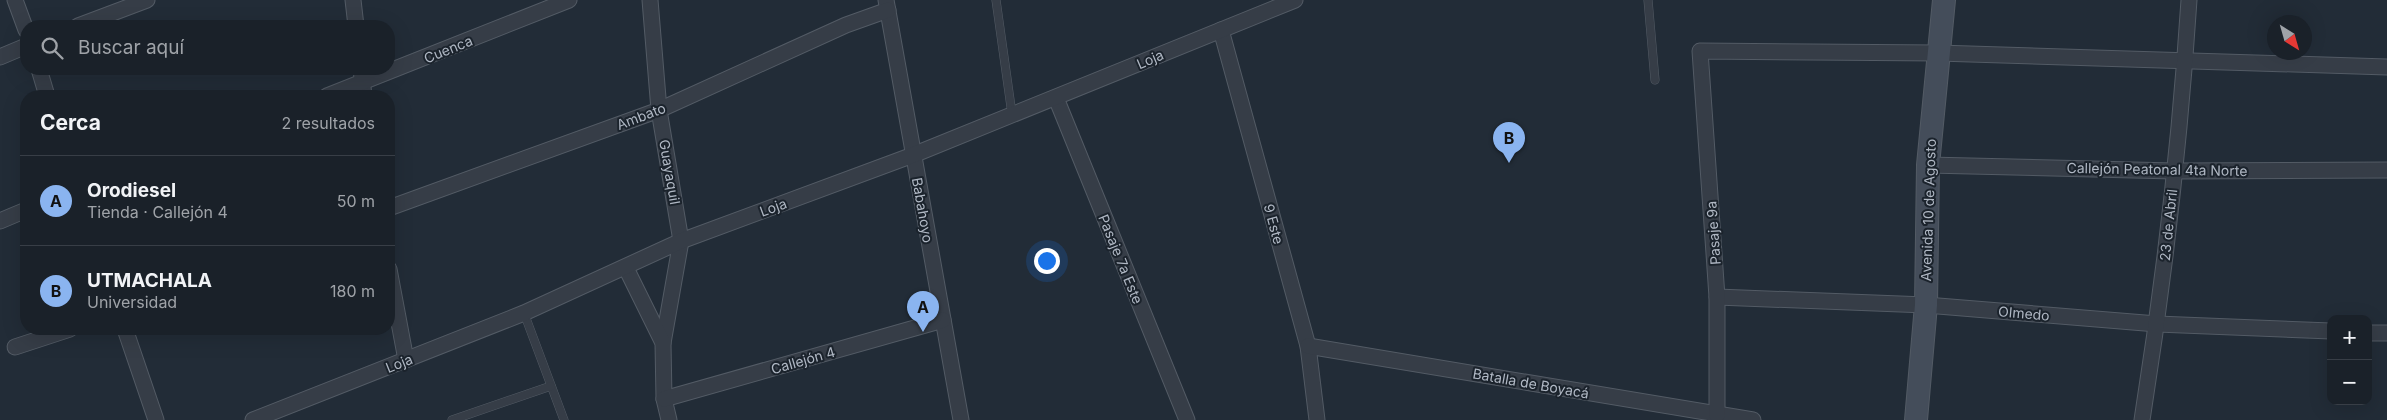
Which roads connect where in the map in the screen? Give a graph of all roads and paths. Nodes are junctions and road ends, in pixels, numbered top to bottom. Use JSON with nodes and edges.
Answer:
{"nodes":[{"id":1,"x":15,"y":0,"type":"edge"},
{"id":2,"x":147,"y":0,"type":"edge"},
{"id":3,"x":353,"y":0,"type":"edge"},
{"id":4,"x":569,"y":0,"type":"edge"},
{"id":5,"x":650,"y":0,"type":"edge"},
{"id":6,"x":996,"y":0,"type":"edge"},
{"id":7,"x":1295,"y":0,"type":"edge"},
{"id":8,"x":1648,"y":0,"type":"edge"},
{"id":9,"x":1944,"y":0,"type":"edge"},
{"id":10,"x":2189,"y":0,"type":"edge"},
{"id":11,"x":887,"y":5,"type":"edge"},
{"id":12,"x":22,"y":20,"type":"edge"},
{"id":13,"x":94,"y":20,"type":"edge"},
{"id":14,"x":355,"y":20,"type":"edge"},
{"id":15,"x":1221,"y":30,"type":"junction"},
{"id":16,"x":20,"y":49,"type":"edge"},
{"id":17,"x":1938,"y":53,"type":"junction"},
{"id":18,"x":0,"y":57,"type":"edge"},
{"id":19,"x":2185,"y":61,"type":"junction"},
{"id":20,"x":2387,"y":67,"type":"edge"},
{"id":21,"x":395,"y":70,"type":"edge"},
{"id":22,"x":41,"y":75,"type":"edge"},
{"id":23,"x":382,"y":75,"type":"edge"},
{"id":24,"x":1655,"y":80,"type":"dead end"},
{"id":25,"x":362,"y":83,"type":"edge"},
{"id":26,"x":45,"y":90,"type":"edge"},
{"id":27,"x":343,"y":90,"type":"edge"},
{"id":28,"x":1056,"y":98,"type":"junction"},
{"id":29,"x":659,"y":110,"type":"junction"},
{"id":30,"x":1012,"y":114,"type":"junction"},
{"id":31,"x":913,"y":155,"type":"junction"},
{"id":32,"x":1928,"y":165,"type":"junction"},
{"id":33,"x":2387,"y":170,"type":"edge"},
{"id":34,"x":2174,"y":171,"type":"junction"},
{"id":35,"x":395,"y":206,"type":"edge"},
{"id":36,"x":20,"y":213,"type":"edge"},
{"id":37,"x":0,"y":221,"type":"edge"},
{"id":38,"x":681,"y":241,"type":"junction"},
{"id":39,"x":626,"y":268,"type":"junction"},
{"id":40,"x":1717,"y":297,"type":"junction"},
{"id":41,"x":395,"y":301,"type":"edge"},
{"id":42,"x":1926,"y":305,"type":"junction"},
{"id":43,"x":524,"y":313,"type":"junction"},
{"id":44,"x":943,"y":320,"type":"junction"},
{"id":45,"x":2157,"y":324,"type":"junction"},
{"id":46,"x":2327,"y":331,"type":"edge"},
{"id":47,"x":2372,"y":333,"type":"edge"},
{"id":48,"x":2387,"y":334,"type":"edge"},
{"id":49,"x":52,"y":335,"type":"edge"},
{"id":50,"x":127,"y":335,"type":"edge"},
{"id":51,"x":663,"y":343,"type":"junction"},
{"id":52,"x":1308,"y":346,"type":"junction"},
{"id":53,"x":15,"y":347,"type":"dead end"},
{"id":54,"x":406,"y":360,"type":"junction"},
{"id":55,"x":551,"y":386,"type":"junction"},
{"id":56,"x":664,"y":399,"type":"junction"},
{"id":57,"x":1717,"y":415,"type":"junction"},
{"id":58,"x":156,"y":420,"type":"edge"},
{"id":59,"x":253,"y":420,"type":"edge"},
{"id":60,"x":452,"y":420,"type":"edge"},
{"id":61,"x":564,"y":420,"type":"edge"},
{"id":62,"x":669,"y":420,"type":"edge"},
{"id":63,"x":961,"y":420,"type":"edge"},
{"id":64,"x":1187,"y":420,"type":"edge"},
{"id":65,"x":1318,"y":420,"type":"edge"},
{"id":66,"x":1753,"y":420,"type":"edge"},
{"id":67,"x":1916,"y":420,"type":"edge"},
{"id":68,"x":2142,"y":420,"type":"edge"}],
"edges":[{"from":1,"to":12,"type":"street"},
{"from":2,"to":13,"type":"street"},
{"from":3,"to":14,"type":"street"},
{"from":4,"to":21,"type":"street","name":"Cuenca"},
{"from":5,"to":29,"type":"street","name":"Guayaquil"},
{"from":6,"to":30,"type":"lane"},
{"from":7,"to":15,"type":"street","name":"Loja"},
{"from":8,"to":24,"type":"lane"},
{"from":9,"to":17,"type":"street","name":"Avenida 10 de Agosto"},
{"from":10,"to":19,"type":"street","name":"23 de Abril"},
{"from":11,"to":29,"type":"street","name":"Ambato"},
{"from":11,"to":31,"type":"street","name":"Babahoyo"},
{"from":15,"to":28,"type":"street","name":"Loja"},
{"from":15,"to":52,"type":"street","name":"9 Este"},
{"from":16,"to":18,"type":"street"},
{"from":17,"to":19,"type":"street"},
{"from":17,"to":32,"type":"street","name":"Avenida 10 de Agosto"},
{"from":17,"to":40,"type":"street","name":"Pasaje 9a"},
{"from":19,"to":20,"type":"street"},
{"from":19,"to":34,"type":"street","name":"23 de Abril"},
{"from":22,"to":26,"type":"street"},
{"from":23,"to":25,"type":"street","name":"Cuenca"},
{"from":25,"to":27,"type":"street","name":"Cuenca"},
{"from":28,"to":30,"type":"street","name":"Loja"},
{"from":28,"to":64,"type":"street","name":"Pasaje 7a Este"},
{"from":29,"to":35,"type":"street","name":"Ambato"},
{"from":29,"to":38,"type":"street","name":"Guayaquil"},
{"from":30,"to":31,"type":"street","name":"Loja"},
{"from":31,"to":38,"type":"street","name":"Loja"},
{"from":31,"to":44,"type":"street","name":"Babahoyo"},
{"from":32,"to":34,"type":"street","name":"Callejón Peatonal 4ta Norte"},
{"from":32,"to":42,"type":"street","name":"Avenida 10 de Agosto"},
{"from":33,"to":34,"type":"street","name":"Callejón Peatonal 4ta Norte"},
{"from":34,"to":45,"type":"street","name":"23 de Abril"},
{"from":36,"to":37,"type":"street"},
{"from":38,"to":39,"type":"street","name":"Loja"},
{"from":38,"to":51,"type":"street","name":"Guayaquil"},
{"from":39,"to":43,"type":"street","name":"Loja"},
{"from":39,"to":51,"type":"street","name":"Guayaquil"},
{"from":40,"to":42,"type":"street","name":"Olmedo"},
{"from":40,"to":57,"type":"street","name":"Pasaje 9a"},
{"from":41,"to":54,"type":"street"},
{"from":42,"to":45,"type":"street","name":"Olmedo"},
{"from":42,"to":67,"type":"street","name":"Avenida 10 de Agosto"},
{"from":43,"to":54,"type":"street","name":"Loja"},
{"from":43,"to":55,"type":"lane"},
{"from":44,"to":56,"type":"street","name":"Callejón 4"},
{"from":44,"to":63,"type":"street","name":"Babahoyo"},
{"from":45,"to":46,"type":"street","name":"Olmedo"},
{"from":45,"to":68,"type":"street","name":"23 de Abril"},
{"from":47,"to":48,"type":"street"},
{"from":49,"to":53,"type":"street"},
{"from":50,"to":58,"type":"street"},
{"from":51,"to":56,"type":"street","name":"Guayaquil"},
{"from":52,"to":57,"type":"street","name":"Batalla de Boyacá"},
{"from":52,"to":65,"type":"street","name":"9 Este"},
{"from":54,"to":59,"type":"street","name":"Loja"},
{"from":55,"to":60,"type":"lane"},
{"from":55,"to":61,"type":"lane"},
{"from":56,"to":62,"type":"street","name":"Guayaquil"},
{"from":57,"to":66,"type":"street","name":"Batalla de Boyacá"}]}
